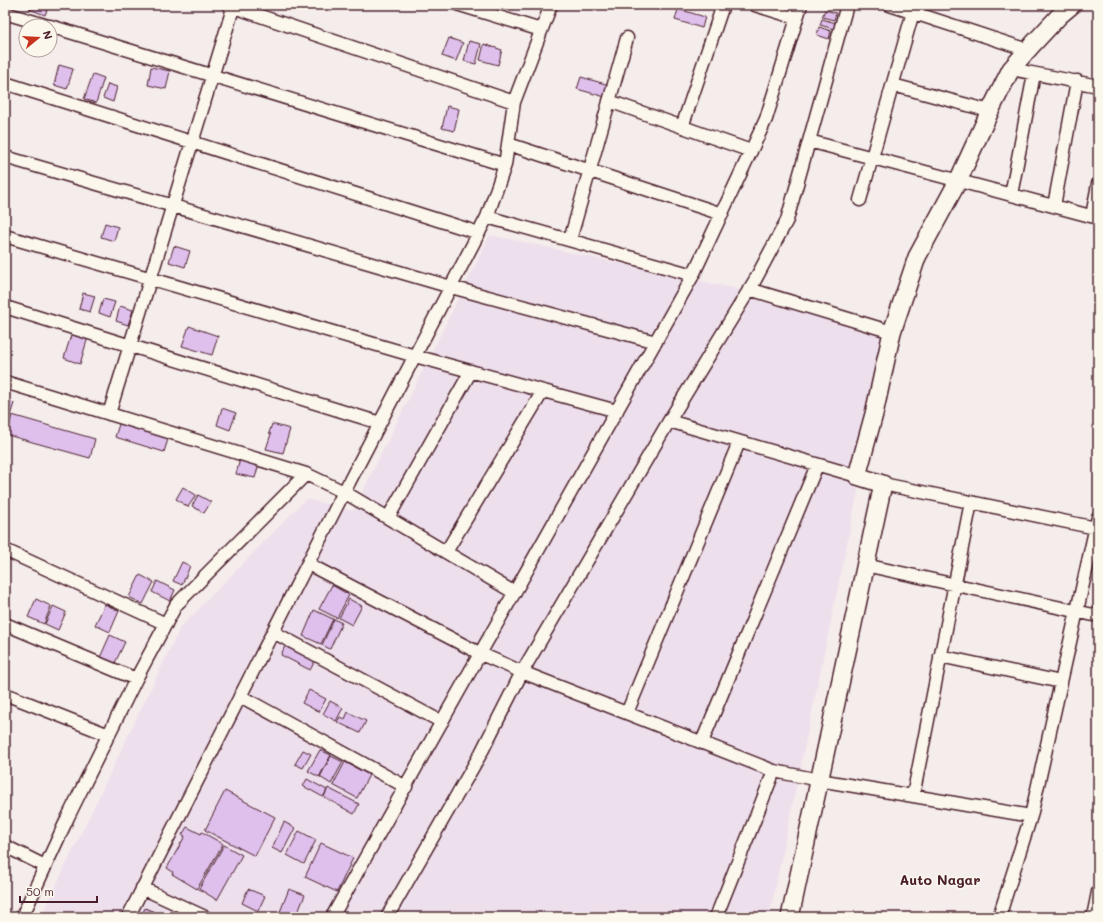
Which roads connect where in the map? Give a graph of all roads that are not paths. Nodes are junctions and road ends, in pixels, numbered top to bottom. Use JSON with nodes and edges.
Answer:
{"nodes":[{"id":1,"x":460,"y":5,"type":"edge"},
{"id":2,"x":551,"y":5,"type":"edge"},
{"id":3,"x":723,"y":5,"type":"edge"},
{"id":4,"x":755,"y":5,"type":"edge"},
{"id":5,"x":801,"y":5,"type":"edge"},
{"id":6,"x":847,"y":5,"type":"edge"},
{"id":7,"x":890,"y":5,"type":"edge"},
{"id":8,"x":231,"y":6,"type":"edge"},
{"id":9,"x":1064,"y":8,"type":"edge"},
{"id":10,"x":913,"y":12,"type":"junction"},
{"id":11,"x":5,"y":13,"type":"edge"},
{"id":12,"x":22,"y":18,"type":"edge"},
{"id":13,"x":797,"y":18,"type":"junction"},
{"id":14,"x":58,"y":29,"type":"edge"},
{"id":15,"x":541,"y":30,"type":"junction"},
{"id":16,"x":627,"y":38,"type":"dead end"},
{"id":17,"x":1028,"y":50,"type":"junction"},
{"id":18,"x":1011,"y":69,"type":"junction"},
{"id":19,"x":1034,"y":74,"type":"junction"},
{"id":20,"x":212,"y":76,"type":"junction"},
{"id":21,"x":1077,"y":81,"type":"junction"},
{"id":22,"x":5,"y":83,"type":"edge"},
{"id":23,"x":893,"y":85,"type":"junction"},
{"id":24,"x":1098,"y":86,"type":"edge"},
{"id":25,"x":609,"y":101,"type":"junction"},
{"id":26,"x":514,"y":102,"type":"junction"},
{"id":27,"x":990,"y":111,"type":"junction"},
{"id":28,"x":682,"y":126,"type":"junction"},
{"id":29,"x":809,"y":141,"type":"junction"},
{"id":30,"x":192,"y":142,"type":"junction"},
{"id":31,"x":508,"y":144,"type":"junction"},
{"id":32,"x":751,"y":151,"type":"junction"},
{"id":33,"x":5,"y":157,"type":"edge"},
{"id":34,"x":873,"y":158,"type":"junction"},
{"id":35,"x":504,"y":165,"type":"junction"},
{"id":36,"x":589,"y":170,"type":"junction"},
{"id":37,"x":958,"y":181,"type":"junction"},
{"id":38,"x":1098,"y":184,"type":"edge"},
{"id":39,"x":1011,"y":195,"type":"junction"},
{"id":40,"x":860,"y":200,"type":"dead end"},
{"id":41,"x":172,"y":206,"type":"junction"},
{"id":42,"x":1054,"y":206,"type":"junction"},
{"id":43,"x":722,"y":214,"type":"junction"},
{"id":44,"x":487,"y":217,"type":"junction"},
{"id":45,"x":1095,"y":217,"type":"edge"},
{"id":46,"x":479,"y":233,"type":"junction"},
{"id":47,"x":5,"y":236,"type":"edge"},
{"id":48,"x":570,"y":240,"type":"junction"},
{"id":49,"x":693,"y":276,"type":"junction"},
{"id":50,"x":150,"y":278,"type":"junction"},
{"id":51,"x":451,"y":287,"type":"junction"},
{"id":52,"x":749,"y":289,"type":"junction"},
{"id":53,"x":5,"y":307,"type":"edge"},
{"id":54,"x":892,"y":332,"type":"junction"},
{"id":55,"x":656,"y":342,"type":"junction"},
{"id":56,"x":129,"y":346,"type":"junction"},
{"id":57,"x":415,"y":356,"type":"junction"},
{"id":58,"x":471,"y":371,"type":"junction"},
{"id":59,"x":5,"y":382,"type":"edge"},
{"id":60,"x":543,"y":391,"type":"junction"},
{"id":61,"x":617,"y":411,"type":"junction"},
{"id":62,"x":109,"y":414,"type":"junction"},
{"id":63,"x":669,"y":421,"type":"junction"},
{"id":64,"x":380,"y":423,"type":"junction"},
{"id":65,"x":739,"y":442,"type":"junction"},
{"id":66,"x":817,"y":464,"type":"junction"},
{"id":67,"x":306,"y":474,"type":"junction"},
{"id":68,"x":857,"y":476,"type":"junction"},
{"id":69,"x":883,"y":484,"type":"junction"},
{"id":70,"x":344,"y":492,"type":"junction"},
{"id":71,"x":971,"y":502,"type":"junction"},
{"id":72,"x":388,"y":518,"type":"junction"},
{"id":73,"x":1096,"y":530,"type":"edge"},
{"id":74,"x":5,"y":550,"type":"edge"},
{"id":75,"x":446,"y":552,"type":"junction"},
{"id":76,"x":308,"y":564,"type":"junction"},
{"id":77,"x":865,"y":565,"type":"junction"},
{"id":78,"x":954,"y":584,"type":"junction"},
{"id":79,"x":515,"y":593,"type":"junction"},
{"id":80,"x":1077,"y":612,"type":"junction"},
{"id":81,"x":1098,"y":616,"type":"edge"},
{"id":82,"x":5,"y":624,"type":"edge"},
{"id":83,"x":166,"y":624,"type":"junction"},
{"id":84,"x":273,"y":632,"type":"junction"},
{"id":85,"x":481,"y":654,"type":"junction"},
{"id":86,"x":940,"y":656,"type":"junction"},
{"id":87,"x":522,"y":672,"type":"junction"},
{"id":88,"x":136,"y":679,"type":"junction"},
{"id":89,"x":1061,"y":682,"type":"junction"},
{"id":90,"x":5,"y":694,"type":"edge"},
{"id":91,"x":240,"y":696,"type":"junction"},
{"id":92,"x":627,"y":713,"type":"junction"},
{"id":93,"x":442,"y":722,"type":"junction"},
{"id":94,"x":109,"y":735,"type":"junction"},
{"id":95,"x":702,"y":742,"type":"junction"},
{"id":96,"x":774,"y":771,"type":"junction"},
{"id":97,"x":819,"y":780,"type":"junction"},
{"id":98,"x":406,"y":787,"type":"junction"},
{"id":99,"x":913,"y":796,"type":"junction"},
{"id":100,"x":1031,"y":816,"type":"junction"},
{"id":101,"x":5,"y":846,"type":"edge"},
{"id":102,"x":46,"y":866,"type":"junction"},
{"id":103,"x":142,"y":888,"type":"junction"},
{"id":104,"x":1098,"y":892,"type":"edge"},
{"id":105,"x":794,"y":916,"type":"edge"},
{"id":106,"x":22,"y":917,"type":"edge"},
{"id":107,"x":128,"y":917,"type":"edge"},
{"id":108,"x":205,"y":917,"type":"edge"},
{"id":109,"x":332,"y":917,"type":"edge"},
{"id":110,"x":387,"y":917,"type":"edge"},
{"id":111,"x":716,"y":917,"type":"edge"},
{"id":112,"x":999,"y":917,"type":"edge"},
{"id":113,"x":1093,"y":917,"type":"edge"}],
"edges":[{"from":1,"to":15,"type":"street"},
{"from":2,"to":15,"type":"street"},
{"from":3,"to":28,"type":"street"},
{"from":4,"to":13,"type":"street"},
{"from":5,"to":13,"type":"street"},
{"from":6,"to":29,"type":"street"},
{"from":7,"to":10,"type":"street"},
{"from":8,"to":20,"type":"street"},
{"from":8,"to":26,"type":"street"},
{"from":9,"to":17,"type":"street"},
{"from":10,"to":17,"type":"street"},
{"from":10,"to":23,"type":"street"},
{"from":11,"to":12,"type":"street"},
{"from":13,"to":32,"type":"street"},
{"from":14,"to":20,"type":"street"},
{"from":15,"to":26,"type":"street"},
{"from":16,"to":25,"type":"street"},
{"from":17,"to":18,"type":"street"},
{"from":18,"to":19,"type":"street"},
{"from":18,"to":27,"type":"street"},
{"from":19,"to":21,"type":"street"},
{"from":19,"to":39,"type":"street"},
{"from":20,"to":30,"type":"street"},
{"from":20,"to":35,"type":"street"},
{"from":21,"to":24,"type":"street"},
{"from":21,"to":42,"type":"street"},
{"from":22,"to":30,"type":"street"},
{"from":23,"to":27,"type":"street"},
{"from":23,"to":34,"type":"street"},
{"from":25,"to":28,"type":"street"},
{"from":25,"to":36,"type":"street"},
{"from":26,"to":31,"type":"street"},
{"from":27,"to":37,"type":"street"},
{"from":28,"to":32,"type":"street"},
{"from":29,"to":34,"type":"street"},
{"from":29,"to":52,"type":"street"},
{"from":30,"to":41,"type":"street"},
{"from":30,"to":46,"type":"street"},
{"from":31,"to":35,"type":"street"},
{"from":31,"to":36,"type":"street"},
{"from":32,"to":43,"type":"street"},
{"from":33,"to":41,"type":"street"},
{"from":34,"to":37,"type":"street"},
{"from":34,"to":40,"type":"street"},
{"from":35,"to":44,"type":"street"},
{"from":36,"to":43,"type":"street"},
{"from":36,"to":48,"type":"street"},
{"from":37,"to":39,"type":"street"},
{"from":37,"to":54,"type":"street"},
{"from":38,"to":45,"type":"street"},
{"from":39,"to":42,"type":"street"},
{"from":41,"to":50,"type":"street"},
{"from":41,"to":51,"type":"street"},
{"from":42,"to":45,"type":"street"},
{"from":43,"to":49,"type":"street"},
{"from":44,"to":46,"type":"street"},
{"from":44,"to":48,"type":"street"},
{"from":46,"to":51,"type":"street"},
{"from":47,"to":50,"type":"street"},
{"from":48,"to":49,"type":"street"},
{"from":49,"to":55,"type":"street"},
{"from":50,"to":56,"type":"street"},
{"from":50,"to":57,"type":"street"},
{"from":51,"to":55,"type":"street"},
{"from":51,"to":57,"type":"street"},
{"from":52,"to":54,"type":"street"},
{"from":52,"to":63,"type":"street"},
{"from":53,"to":56,"type":"street"},
{"from":54,"to":68,"type":"street"},
{"from":55,"to":61,"type":"street"},
{"from":56,"to":62,"type":"street"},
{"from":56,"to":64,"type":"street"},
{"from":57,"to":58,"type":"street"},
{"from":57,"to":64,"type":"street"},
{"from":58,"to":60,"type":"street"},
{"from":58,"to":72,"type":"street"},
{"from":59,"to":62,"type":"street"},
{"from":60,"to":61,"type":"street"},
{"from":60,"to":75,"type":"street"},
{"from":61,"to":79,"type":"street"},
{"from":62,"to":67,"type":"street"},
{"from":63,"to":65,"type":"street"},
{"from":63,"to":87,"type":"street"},
{"from":64,"to":70,"type":"street"},
{"from":65,"to":66,"type":"street"},
{"from":65,"to":92,"type":"street"},
{"from":66,"to":68,"type":"street"},
{"from":66,"to":95,"type":"street"},
{"from":67,"to":70,"type":"street"},
{"from":67,"to":83,"type":"street"},
{"from":68,"to":69,"type":"street"},
{"from":69,"to":71,"type":"street"},
{"from":69,"to":77,"type":"street"},
{"from":70,"to":72,"type":"street"},
{"from":70,"to":76,"type":"street"},
{"from":71,"to":73,"type":"street"},
{"from":71,"to":78,"type":"street"},
{"from":72,"to":75,"type":"street"},
{"from":73,"to":80,"type":"street"},
{"from":74,"to":83,"type":"street"},
{"from":75,"to":79,"type":"street"},
{"from":76,"to":84,"type":"street"},
{"from":76,"to":85,"type":"street"},
{"from":77,"to":78,"type":"street"},
{"from":77,"to":97,"type":"street"},
{"from":78,"to":80,"type":"street"},
{"from":78,"to":86,"type":"street"},
{"from":79,"to":85,"type":"street"},
{"from":80,"to":81,"type":"street"},
{"from":80,"to":89,"type":"street"},
{"from":82,"to":88,"type":"street"},
{"from":83,"to":88,"type":"street"},
{"from":84,"to":91,"type":"street"},
{"from":84,"to":93,"type":"street"},
{"from":85,"to":87,"type":"street"},
{"from":85,"to":93,"type":"street"},
{"from":86,"to":89,"type":"street"},
{"from":86,"to":99,"type":"street"},
{"from":87,"to":92,"type":"street"},
{"from":87,"to":110,"type":"street"},
{"from":88,"to":94,"type":"street"},
{"from":89,"to":100,"type":"street"},
{"from":90,"to":94,"type":"street"},
{"from":91,"to":98,"type":"street"},
{"from":91,"to":103,"type":"street"},
{"from":92,"to":95,"type":"street"},
{"from":93,"to":98,"type":"street"},
{"from":94,"to":102,"type":"street"},
{"from":95,"to":96,"type":"street"},
{"from":96,"to":97,"type":"street"},
{"from":96,"to":111,"type":"street"},
{"from":97,"to":99,"type":"street"},
{"from":97,"to":105,"type":"street"},
{"from":98,"to":109,"type":"street"},
{"from":99,"to":100,"type":"street"},
{"from":100,"to":112,"type":"street"},
{"from":101,"to":102,"type":"street"},
{"from":102,"to":106,"type":"street"},
{"from":103,"to":107,"type":"street"},
{"from":103,"to":108,"type":"street"},
{"from":104,"to":113,"type":"street"}]}
